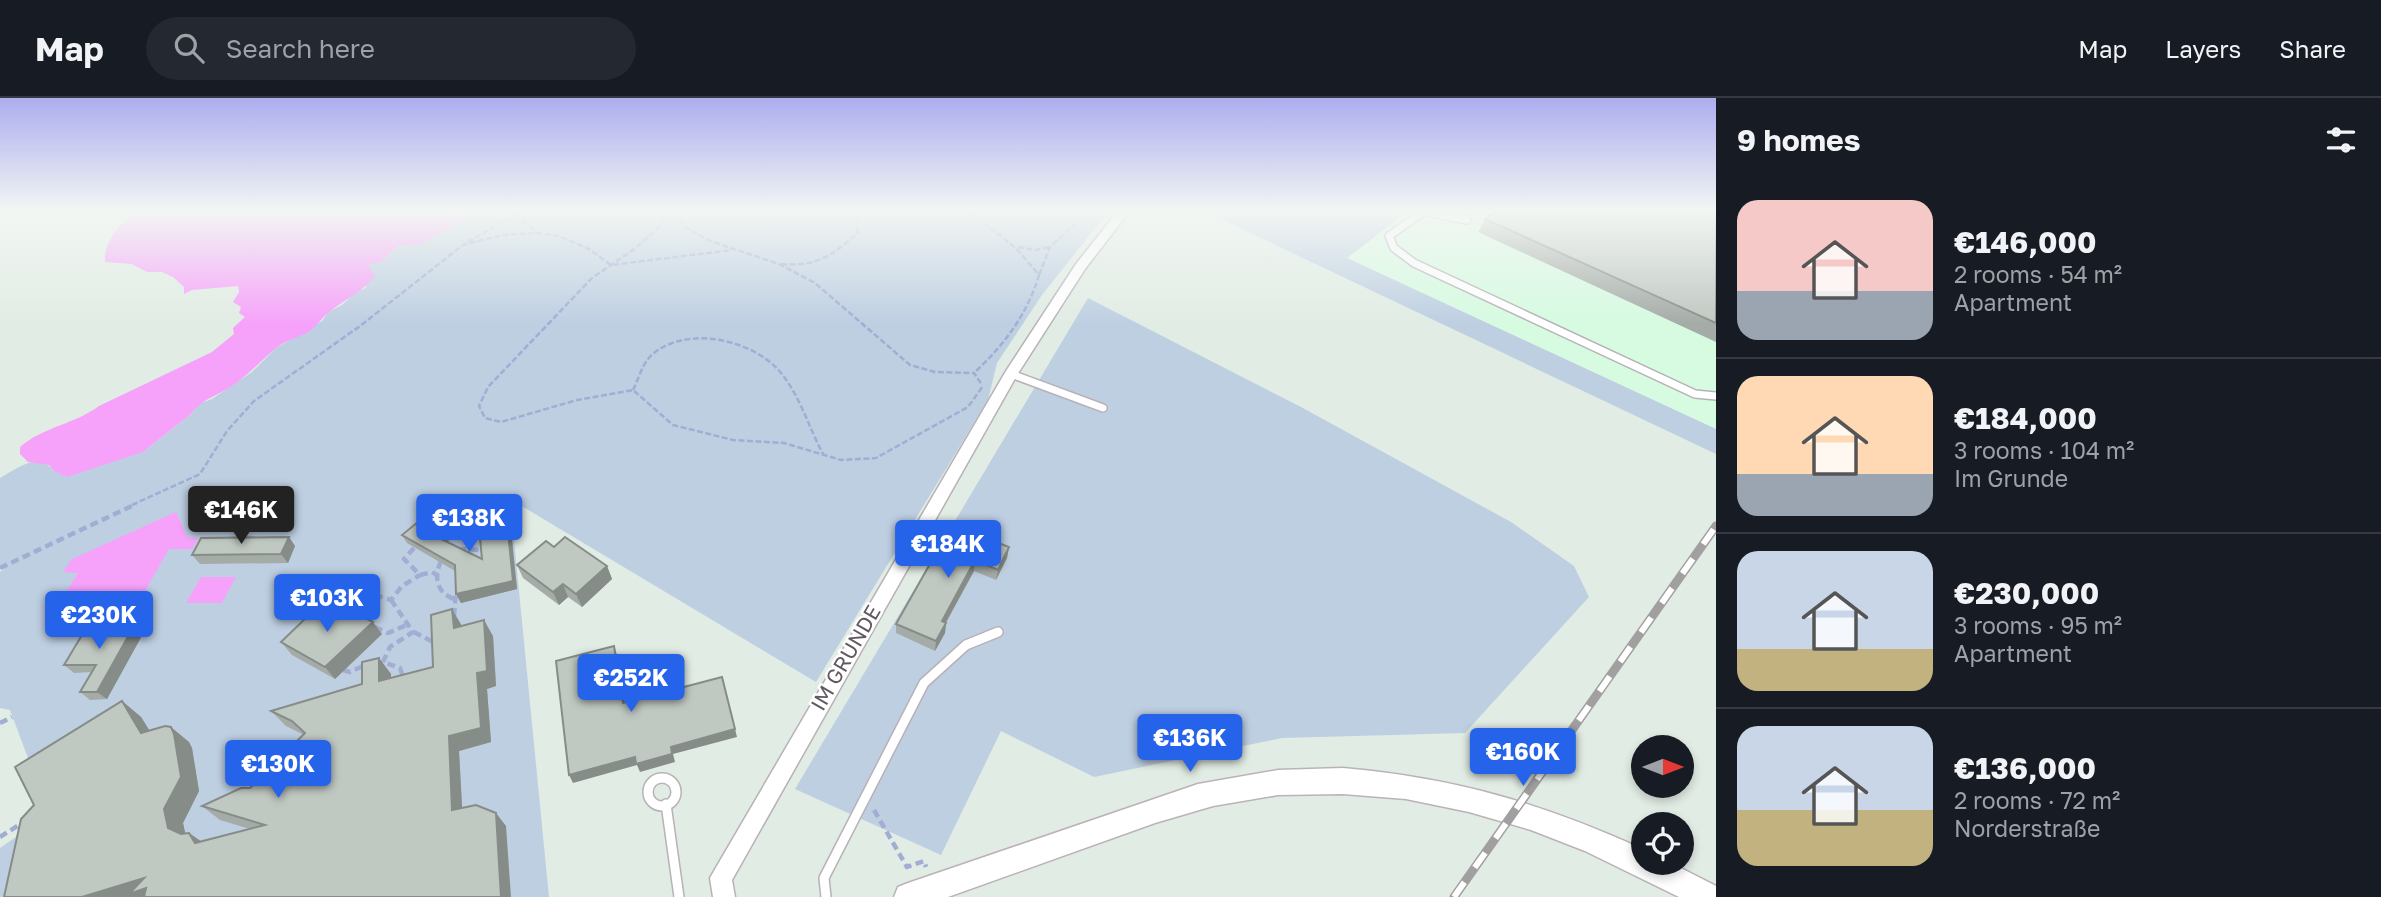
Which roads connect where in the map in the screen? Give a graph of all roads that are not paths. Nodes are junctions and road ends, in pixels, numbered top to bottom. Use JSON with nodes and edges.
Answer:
{"nodes":[{"id":1,"x":1094,"y":249,"type":"edge"},
{"id":2,"x":1396,"y":249,"type":"edge"},
{"id":3,"x":1007,"y":380,"type":"junction"},
{"id":4,"x":1716,"y":396,"type":"edge"},
{"id":5,"x":1103,"y":408,"type":"dead end"},
{"id":6,"x":999,"y":632,"type":"dead end"},
{"id":7,"x":666,"y":804,"type":"dead end"},
{"id":8,"x":937,"y":892,"type":"edge"},
{"id":9,"x":679,"y":897,"type":"edge"},
{"id":10,"x":724,"y":897,"type":"edge"},
{"id":11,"x":826,"y":897,"type":"edge"},
{"id":12,"x":908,"y":897,"type":"edge"},
{"id":13,"x":1708,"y":897,"type":"edge"}],
"edges":[{"from":1,"to":3,"type":"street","name":"IM GRUNDE"},
{"from":2,"to":4,"type":"lane"},
{"from":3,"to":5,"type":"lane"},
{"from":3,"to":10,"type":"street","name":"IM GRUNDE"},
{"from":6,"to":11,"type":"lane"},
{"from":7,"to":9,"type":"lane"},
{"from":8,"to":12,"type":"main road"},
{"from":8,"to":13,"type":"main road"}]}
